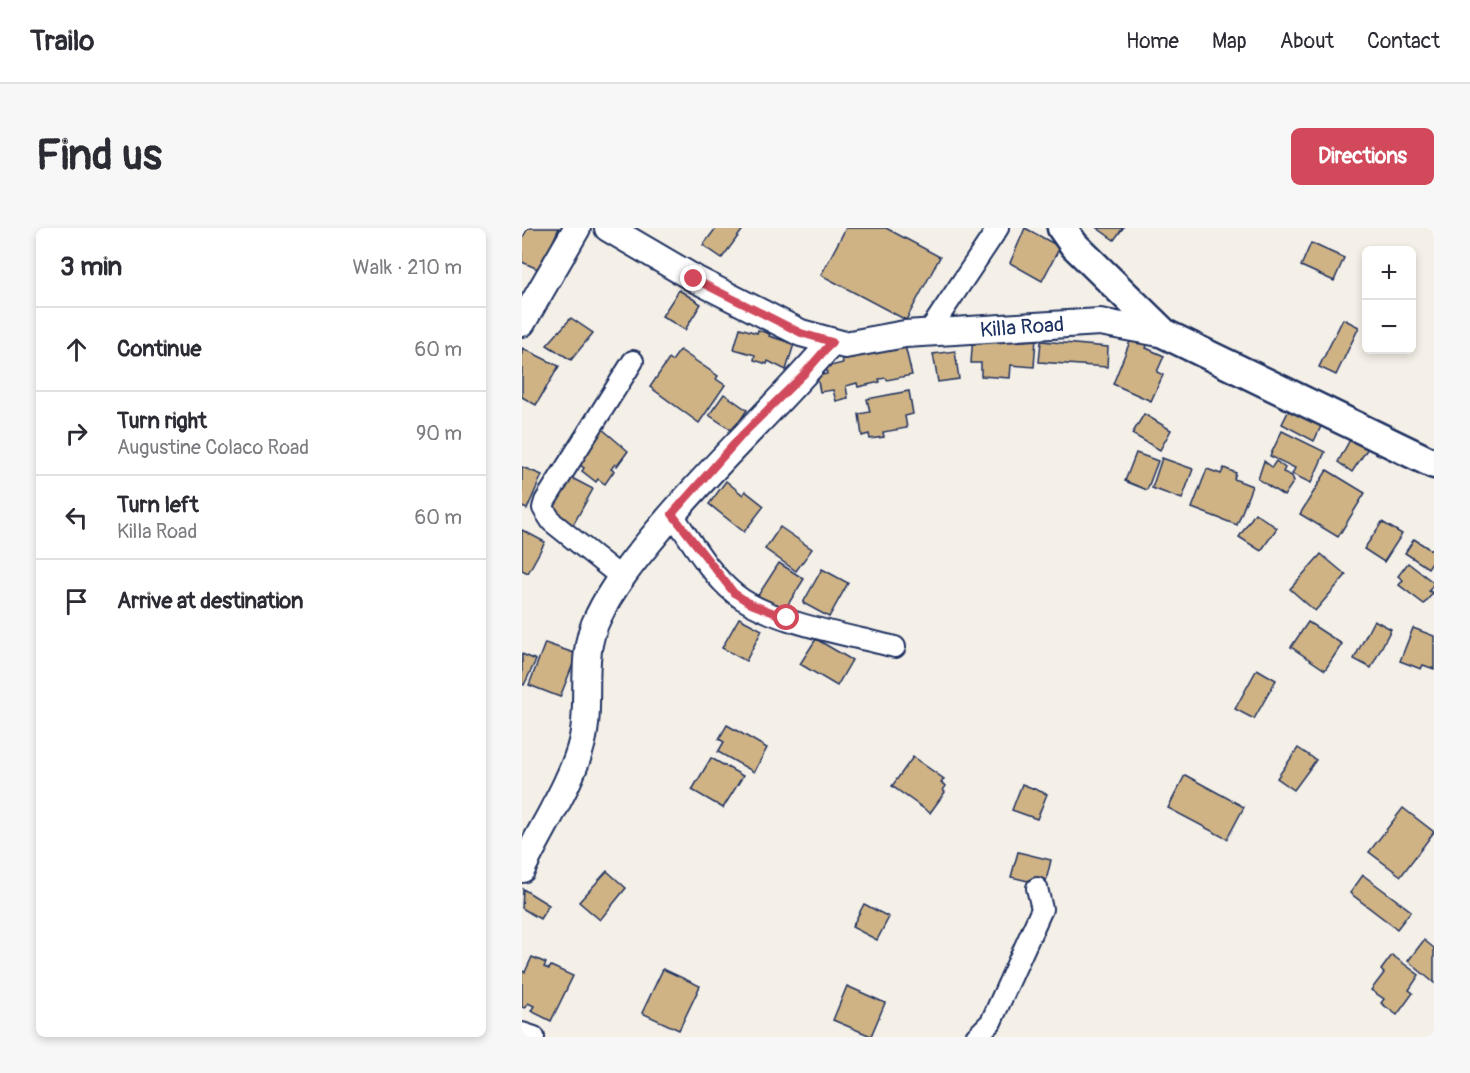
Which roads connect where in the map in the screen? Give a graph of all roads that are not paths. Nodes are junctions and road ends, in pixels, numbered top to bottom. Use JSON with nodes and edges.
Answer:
{"nodes":[{"id":1,"x":577,"y":228,"type":"edge"},
{"id":2,"x":608,"y":228,"type":"edge"},
{"id":3,"x":998,"y":228,"type":"edge"},
{"id":4,"x":1062,"y":228,"type":"edge"},
{"id":5,"x":522,"y":323,"type":"edge"},
{"id":6,"x":928,"y":333,"type":"junction"},
{"id":7,"x":1165,"y":334,"type":"junction"},
{"id":8,"x":832,"y":342,"type":"junction"},
{"id":9,"x":633,"y":361,"type":"dead end"},
{"id":10,"x":1434,"y":464,"type":"edge"},
{"id":11,"x":672,"y":514,"type":"junction"},
{"id":12,"x":622,"y":578,"type":"junction"},
{"id":13,"x":895,"y":647,"type":"dead end"},
{"id":14,"x":522,"y":869,"type":"edge"},
{"id":15,"x":1037,"y":888,"type":"dead end"},
{"id":16,"x":522,"y":1033,"type":"edge"},
{"id":17,"x":534,"y":1037,"type":"edge"},
{"id":18,"x":976,"y":1037,"type":"edge"}],
"edges":[{"from":1,"to":5,"type":"street"},
{"from":2,"to":8,"type":"street","name":"Killa Road"},
{"from":3,"to":6,"type":"street"},
{"from":4,"to":7,"type":"main road"},
{"from":6,"to":7,"type":"street","name":"Killa Road"},
{"from":6,"to":8,"type":"street","name":"Killa Road"},
{"from":7,"to":10,"type":"main road","name":"Killa Road"},
{"from":8,"to":11,"type":"street"},
{"from":9,"to":12,"type":"street"},
{"from":11,"to":12,"type":"street"},
{"from":11,"to":13,"type":"street"},
{"from":12,"to":14,"type":"street"},
{"from":15,"to":18,"type":"street"},
{"from":16,"to":17,"type":"street"}]}
